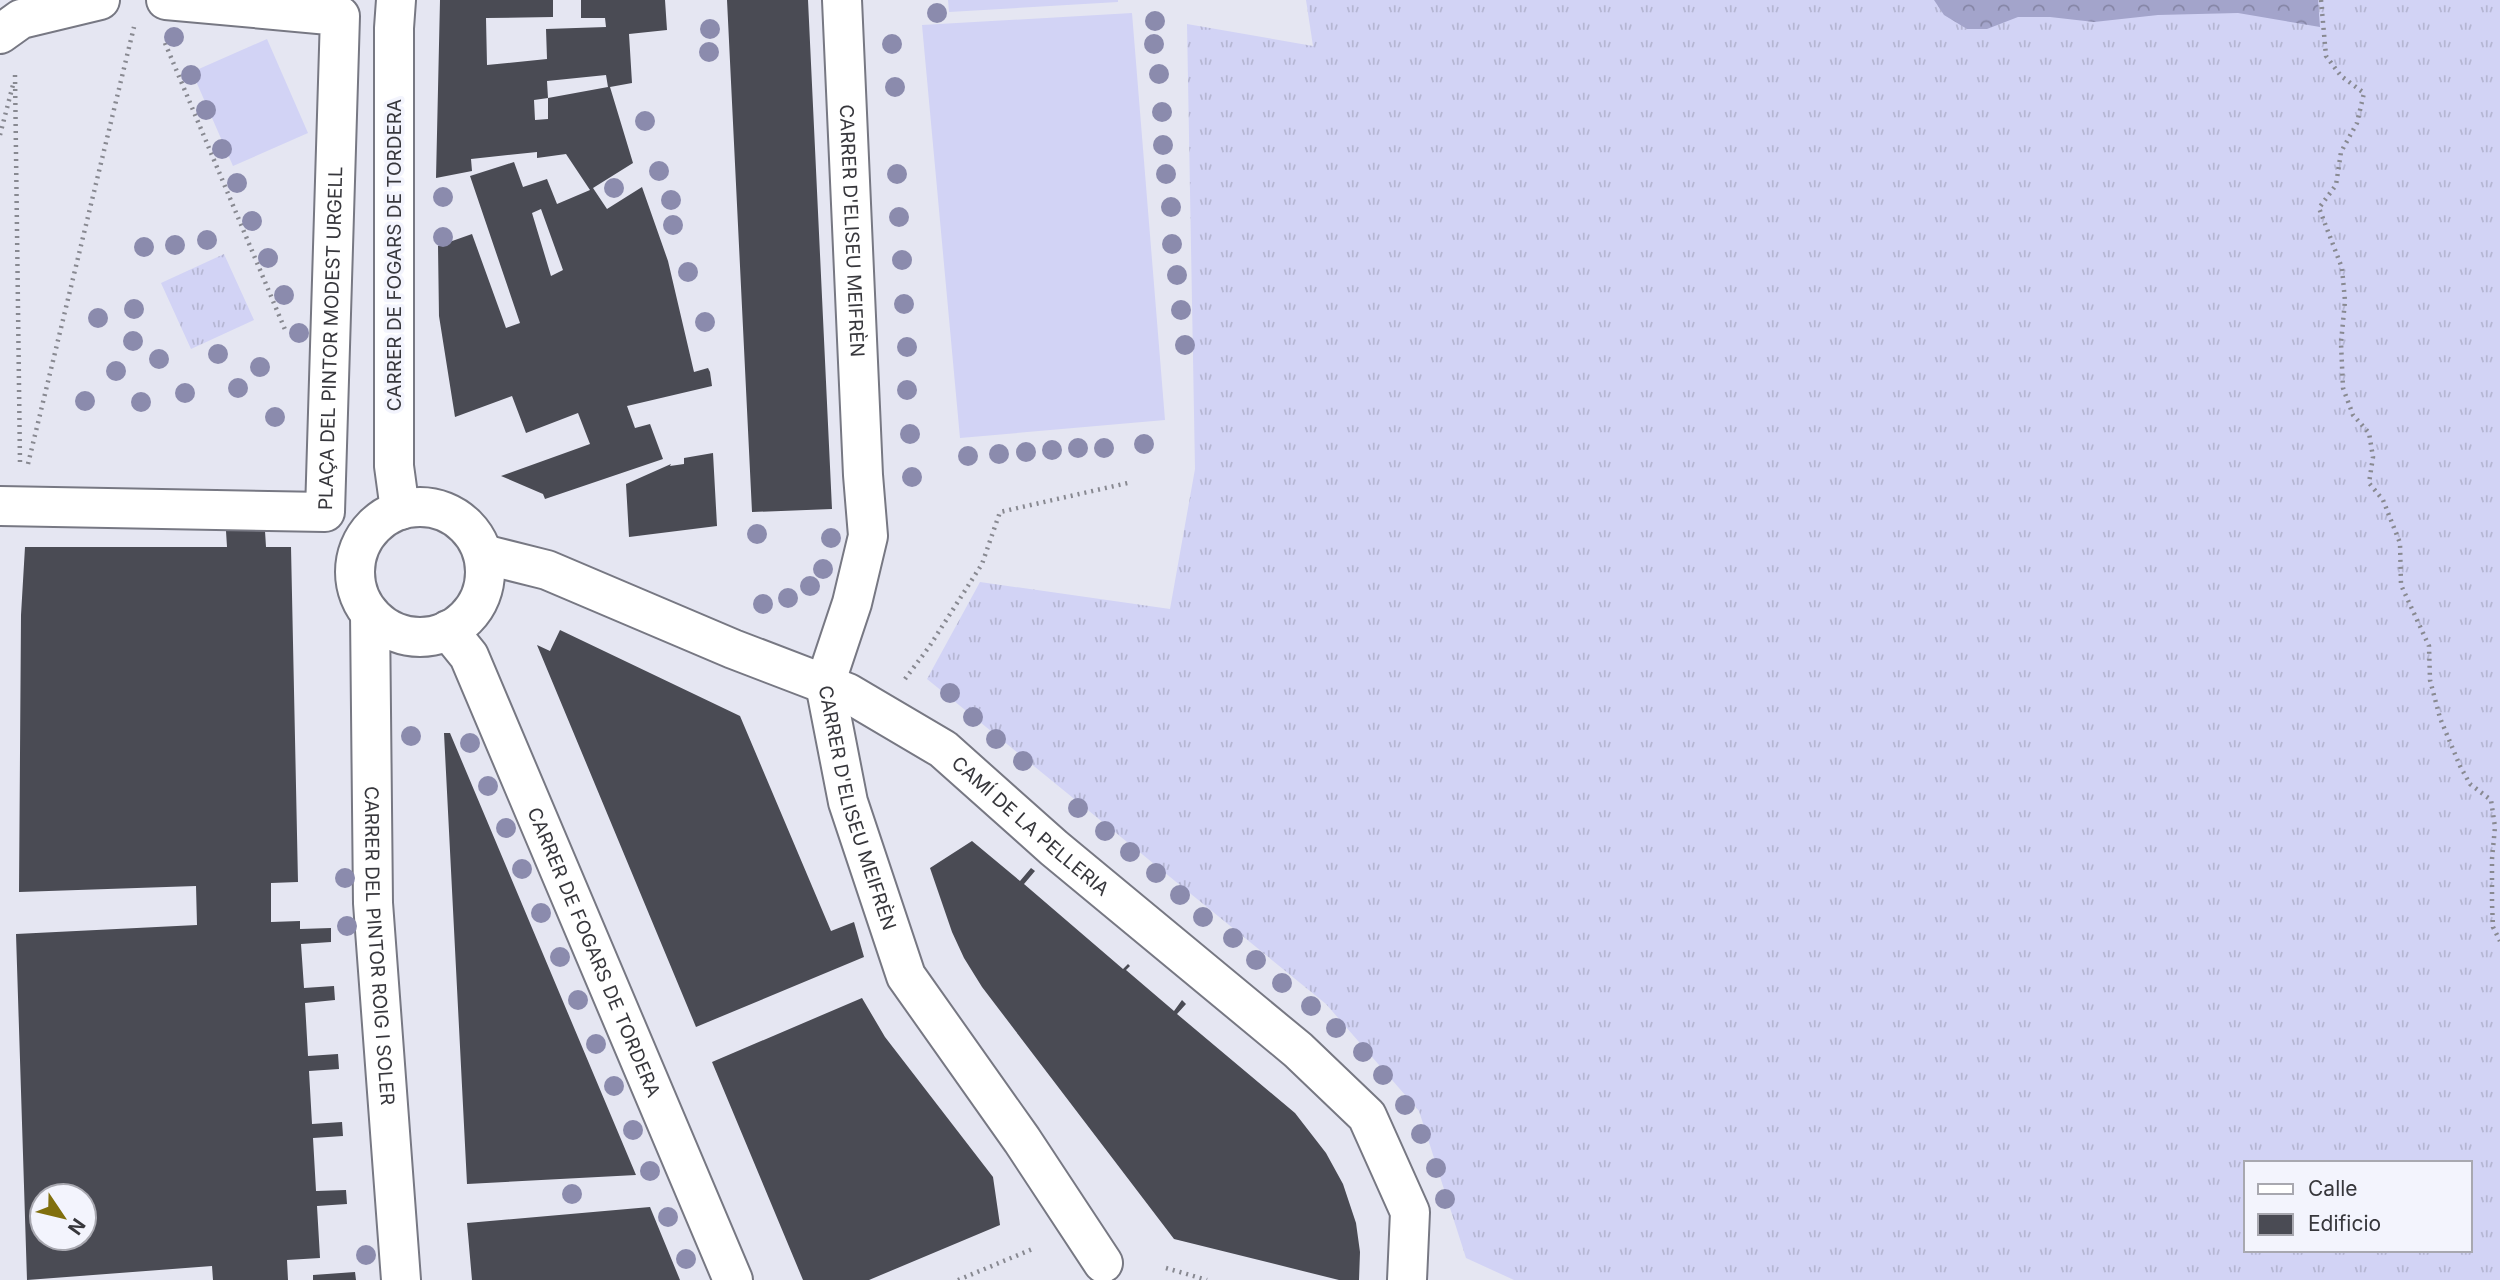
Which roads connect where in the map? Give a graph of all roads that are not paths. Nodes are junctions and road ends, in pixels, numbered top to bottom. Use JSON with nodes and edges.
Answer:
{"nodes":[{"id":1,"x":100,"y":0,"type":"edge"},
{"id":2,"x":166,"y":0,"type":"edge"},
{"id":3,"x":396,"y":0,"type":"edge"},
{"id":4,"x":842,"y":0,"type":"edge"},
{"id":5,"x":0,"y":34,"type":"edge"},
{"id":6,"x":0,"y":506,"type":"edge"},
{"id":7,"x":400,"y":510,"type":"junction"},
{"id":8,"x":483,"y":554,"type":"junction"},
{"id":9,"x":370,"y":614,"type":"junction"},
{"id":10,"x":448,"y":630,"type":"junction"},
{"id":11,"x":825,"y":684,"type":"junction"},
{"id":12,"x":1103,"y":1263,"type":"dead end"},
{"id":13,"x":401,"y":1280,"type":"edge"},
{"id":14,"x":733,"y":1280,"type":"edge"},
{"id":15,"x":1407,"y":1280,"type":"edge"}],
"edges":[{"from":1,"to":5,"type":"street"},
{"from":2,"to":6,"type":"street","name":"PLAÇA DEL PINTOR MODEST URGELL"},
{"from":3,"to":7,"type":"street","name":"CARRER DE FOGARS DE TORDERA"},
{"from":4,"to":11,"type":"street","name":"CARRER D'ELISEU MEIFRÈN"},
{"from":7,"to":8,"type":"street"},
{"from":7,"to":9,"type":"street"},
{"from":8,"to":10,"type":"street"},
{"from":8,"to":11,"type":"street","name":"CAMÍ DE LA PELLERIA"},
{"from":9,"to":10,"type":"street"},
{"from":9,"to":13,"type":"street","name":"CARRER DEL PINTOR ROIG I SOLER"},
{"from":10,"to":14,"type":"street","name":"CARRER DE FOGARS DE TORDERA"},
{"from":11,"to":12,"type":"street","name":"CARRER D'ELISEU MEIFRÈN"},
{"from":11,"to":15,"type":"street","name":"CAMÍ DE LA PELLERIA"}]}
